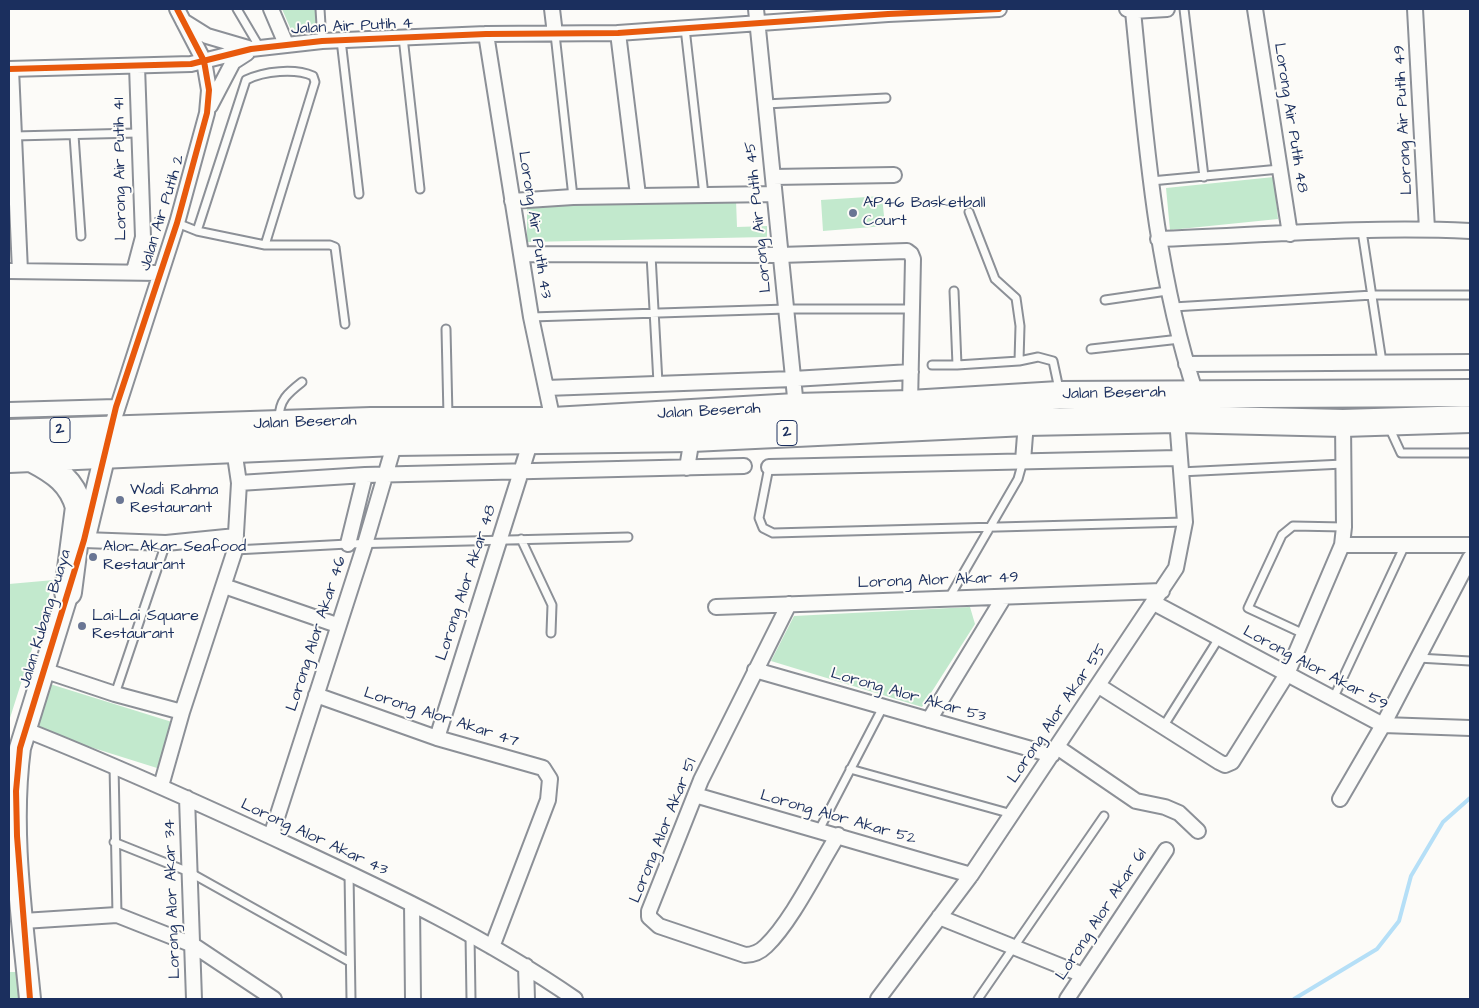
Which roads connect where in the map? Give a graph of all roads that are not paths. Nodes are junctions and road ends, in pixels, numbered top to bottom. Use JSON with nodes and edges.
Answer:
{"nodes":[{"id":1,"x":238,"y":9,"type":"edge"},
{"id":2,"x":271,"y":9,"type":"edge"},
{"id":3,"x":320,"y":9,"type":"edge"},
{"id":4,"x":552,"y":9,"type":"edge"},
{"id":5,"x":756,"y":9,"type":"edge"},
{"id":6,"x":995,"y":9,"type":"edge"},
{"id":7,"x":999,"y":9,"type":"edge"},
{"id":8,"x":1167,"y":9,"type":"edge"},
{"id":9,"x":1184,"y":9,"type":"edge"},
{"id":10,"x":1254,"y":9,"type":"edge"},
{"id":11,"x":1415,"y":9,"type":"edge"},
{"id":12,"x":1130,"y":10,"type":"edge"},
{"id":13,"x":180,"y":14,"type":"edge"},
{"id":14,"x":757,"y":23,"type":"junction"},
{"id":15,"x":685,"y":28,"type":"junction"},
{"id":16,"x":618,"y":33,"type":"junction"},
{"id":17,"x":486,"y":34,"type":"junction"},
{"id":18,"x":555,"y":34,"type":"junction"},
{"id":19,"x":403,"y":37,"type":"junction"},
{"id":20,"x":341,"y":40,"type":"junction"},
{"id":21,"x":322,"y":41,"type":"junction"},
{"id":22,"x":286,"y":44,"type":"junction"},
{"id":23,"x":256,"y":49,"type":"junction"},
{"id":24,"x":204,"y":60,"type":"junction"},
{"id":25,"x":137,"y":66,"type":"junction"},
{"id":26,"x":10,"y":69,"type":"edge"},
{"id":27,"x":886,"y":98,"type":"dead end"},
{"id":28,"x":765,"y":104,"type":"junction"},
{"id":29,"x":207,"y":113,"type":"junction"},
{"id":30,"x":138,"y":133,"type":"junction"},
{"id":31,"x":74,"y":135,"type":"junction"},
{"id":32,"x":13,"y":136,"type":"junction"},
{"id":33,"x":1280,"y":169,"type":"junction"},
{"id":34,"x":894,"y":174,"type":"dead end"},
{"id":35,"x":773,"y":177,"type":"junction"},
{"id":36,"x":1204,"y":177,"type":"junction"},
{"id":37,"x":1150,"y":182,"type":"junction"},
{"id":38,"x":420,"y":189,"type":"dead end"},
{"id":39,"x":359,"y":194,"type":"dead end"},
{"id":40,"x":704,"y":194,"type":"junction"},
{"id":41,"x":774,"y":194,"type":"junction"},
{"id":42,"x":638,"y":195,"type":"junction"},
{"id":43,"x":573,"y":197,"type":"junction"},
{"id":44,"x":512,"y":201,"type":"junction"},
{"id":45,"x":969,"y":212,"type":"dead end"},
{"id":46,"x":177,"y":223,"type":"junction"},
{"id":47,"x":1427,"y":229,"type":"junction"},
{"id":48,"x":197,"y":231,"type":"junction"},
{"id":49,"x":1362,"y":231,"type":"junction"},
{"id":50,"x":1470,"y":231,"type":"edge"},
{"id":51,"x":1290,"y":234,"type":"junction"},
{"id":52,"x":81,"y":236,"type":"dead end"},
{"id":53,"x":1158,"y":239,"type":"junction"},
{"id":54,"x":265,"y":245,"type":"junction"},
{"id":55,"x":521,"y":254,"type":"junction"},
{"id":56,"x":651,"y":254,"type":"junction"},
{"id":57,"x":780,"y":255,"type":"junction"},
{"id":58,"x":14,"y":271,"type":"edge"},
{"id":59,"x":134,"y":271,"type":"junction"},
{"id":60,"x":160,"y":273,"type":"junction"},
{"id":61,"x":954,"y":290,"type":"dead end"},
{"id":62,"x":1167,"y":291,"type":"junction"},
{"id":63,"x":1374,"y":295,"type":"junction"},
{"id":64,"x":1470,"y":295,"type":"edge"},
{"id":65,"x":1105,"y":300,"type":"dead end"},
{"id":66,"x":1173,"y":306,"type":"junction"},
{"id":67,"x":787,"y":309,"type":"junction"},
{"id":68,"x":911,"y":309,"type":"junction"},
{"id":69,"x":655,"y":313,"type":"junction"},
{"id":70,"x":530,"y":317,"type":"junction"},
{"id":71,"x":344,"y":324,"type":"dead end"},
{"id":72,"x":446,"y":329,"type":"dead end"},
{"id":73,"x":1180,"y":339,"type":"junction"},
{"id":74,"x":1090,"y":349,"type":"dead end"},
{"id":75,"x":1019,"y":361,"type":"junction"},
{"id":76,"x":1382,"y":362,"type":"junction"},
{"id":77,"x":1470,"y":362,"type":"edge"},
{"id":78,"x":1186,"y":364,"type":"junction"},
{"id":79,"x":932,"y":365,"type":"dead end"},
{"id":80,"x":957,"y":365,"type":"junction"},
{"id":81,"x":910,"y":372,"type":"junction"},
{"id":82,"x":793,"y":379,"type":"junction"},
{"id":83,"x":302,"y":382,"type":"dead end"},
{"id":84,"x":658,"y":383,"type":"junction"},
{"id":85,"x":546,"y":388,"type":"junction"},
{"id":86,"x":1470,"y":393,"type":"edge"},
{"id":87,"x":1196,"y":394,"type":"junction"},
{"id":88,"x":1059,"y":395,"type":"junction"},
{"id":89,"x":910,"y":404,"type":"junction"},
{"id":90,"x":796,"y":407,"type":"junction"},
{"id":91,"x":9,"y":410,"type":"edge"},
{"id":92,"x":113,"y":417,"type":"junction"},
{"id":93,"x":1176,"y":419,"type":"junction"},
{"id":94,"x":1470,"y":419,"type":"edge"},
{"id":95,"x":448,"y":421,"type":"junction"},
{"id":96,"x":553,"y":421,"type":"junction"},
{"id":97,"x":1026,"y":422,"type":"junction"},
{"id":98,"x":1387,"y":422,"type":"junction"},
{"id":99,"x":1343,"y":423,"type":"junction"},
{"id":100,"x":279,"y":424,"type":"junction"},
{"id":101,"x":9,"y":433,"type":"edge"},
{"id":102,"x":692,"y":438,"type":"junction"},
{"id":103,"x":531,"y":440,"type":"junction"},
{"id":104,"x":395,"y":442,"type":"junction"},
{"id":105,"x":234,"y":449,"type":"junction"},
{"id":106,"x":1470,"y":453,"type":"edge"},
{"id":107,"x":104,"y":456,"type":"junction"},
{"id":108,"x":1178,"y":458,"type":"junction"},
{"id":109,"x":21,"y":459,"type":"edge"},
{"id":110,"x":1023,"y":461,"type":"junction"},
{"id":111,"x":1344,"y":464,"type":"junction"},
{"id":112,"x":744,"y":466,"type":"dead end"},
{"id":113,"x":769,"y":467,"type":"joint"},
{"id":114,"x":687,"y":468,"type":"junction"},
{"id":115,"x":522,"y":471,"type":"junction"},
{"id":116,"x":1180,"y":472,"type":"junction"},
{"id":117,"x":385,"y":474,"type":"junction"},
{"id":118,"x":365,"y":475,"type":"junction"},
{"id":119,"x":239,"y":483,"type":"junction"},
{"id":120,"x":1185,"y":522,"type":"junction"},
{"id":121,"x":989,"y":526,"type":"junction"},
{"id":122,"x":1344,"y":527,"type":"junction"},
{"id":123,"x":236,"y":536,"type":"junction"},
{"id":124,"x":628,"y":537,"type":"dead end"},
{"id":125,"x":521,"y":539,"type":"junction"},
{"id":126,"x":84,"y":540,"type":"junction"},
{"id":127,"x":498,"y":540,"type":"junction"},
{"id":128,"x":166,"y":543,"type":"junction"},
{"id":129,"x":348,"y":544,"type":"junction"},
{"id":130,"x":365,"y":544,"type":"junction"},
{"id":131,"x":1405,"y":544,"type":"junction"},
{"id":132,"x":1342,"y":545,"type":"junction"},
{"id":133,"x":1470,"y":545,"type":"edge"},
{"id":134,"x":235,"y":550,"type":"junction"},
{"id":135,"x":1470,"y":558,"type":"edge"},
{"id":136,"x":224,"y":586,"type":"junction"},
{"id":137,"x":1455,"y":589,"type":"junction"},
{"id":138,"x":1470,"y":589,"type":"edge"},
{"id":139,"x":68,"y":592,"type":"junction"},
{"id":140,"x":1004,"y":597,"type":"junction"},
{"id":141,"x":1158,"y":597,"type":"junction"},
{"id":142,"x":949,"y":599,"type":"junction"},
{"id":143,"x":789,"y":604,"type":"junction"},
{"id":144,"x":716,"y":607,"type":"dead end"},
{"id":145,"x":337,"y":625,"type":"junction"},
{"id":146,"x":551,"y":633,"type":"dead end"},
{"id":147,"x":1304,"y":634,"type":"junction"},
{"id":148,"x":1219,"y":638,"type":"junction"},
{"id":149,"x":1418,"y":658,"type":"junction"},
{"id":150,"x":1470,"y":661,"type":"edge"},
{"id":151,"x":46,"y":670,"type":"junction"},
{"id":152,"x":755,"y":670,"type":"junction"},
{"id":153,"x":1286,"y":674,"type":"junction"},
{"id":154,"x":1099,"y":686,"type":"junction"},
{"id":155,"x":115,"y":694,"type":"junction"},
{"id":156,"x":316,"y":696,"type":"junction"},
{"id":157,"x":1333,"y":699,"type":"junction"},
{"id":158,"x":883,"y":707,"type":"junction"},
{"id":159,"x":182,"y":712,"type":"junction"},
{"id":160,"x":928,"y":720,"type":"junction"},
{"id":161,"x":1382,"y":725,"type":"junction"},
{"id":162,"x":1163,"y":727,"type":"junction"},
{"id":163,"x":1470,"y":728,"type":"edge"},
{"id":164,"x":26,"y":730,"type":"junction"},
{"id":165,"x":437,"y":738,"type":"junction"},
{"id":166,"x":1055,"y":751,"type":"junction"},
{"id":167,"x":14,"y":763,"type":"edge"},
{"id":168,"x":114,"y":765,"type":"junction"},
{"id":169,"x":850,"y":770,"type":"junction"},
{"id":170,"x":161,"y":786,"type":"junction"},
{"id":171,"x":695,"y":795,"type":"junction"},
{"id":172,"x":187,"y":798,"type":"junction"},
{"id":173,"x":1340,"y":799,"type":"dead end"},
{"id":174,"x":1012,"y":814,"type":"junction"},
{"id":175,"x":1104,"y":816,"type":"dead end"},
{"id":176,"x":819,"y":830,"type":"junction"},
{"id":177,"x":1198,"y":831,"type":"dead end"},
{"id":178,"x":838,"y":835,"type":"junction"},
{"id":179,"x":271,"y":836,"type":"junction"},
{"id":180,"x":114,"y":842,"type":"junction"},
{"id":181,"x":1166,"y":850,"type":"dead end"},
{"id":182,"x":189,"y":872,"type":"junction"},
{"id":183,"x":349,"y":873,"type":"junction"},
{"id":184,"x":971,"y":875,"type":"junction"},
{"id":185,"x":412,"y":904,"type":"junction"},
{"id":186,"x":117,"y":915,"type":"junction"},
{"id":187,"x":940,"y":917,"type":"junction"},
{"id":188,"x":23,"y":921,"type":"junction"},
{"id":189,"x":470,"y":934,"type":"junction"},
{"id":190,"x":193,"y":945,"type":"junction"},
{"id":191,"x":492,"y":947,"type":"junction"},
{"id":192,"x":1013,"y":948,"type":"junction"},
{"id":193,"x":350,"y":962,"type":"junction"},
{"id":194,"x":526,"y":966,"type":"junction"},
{"id":195,"x":1083,"y":976,"type":"junction"},
{"id":196,"x":30,"y":999,"type":"edge"},
{"id":197,"x":194,"y":999,"type":"edge"},
{"id":198,"x":274,"y":999,"type":"edge"},
{"id":199,"x":350,"y":999,"type":"edge"},
{"id":200,"x":413,"y":999,"type":"edge"},
{"id":201,"x":471,"y":999,"type":"edge"},
{"id":202,"x":527,"y":999,"type":"edge"},
{"id":203,"x":574,"y":999,"type":"edge"},
{"id":204,"x":878,"y":999,"type":"edge"},
{"id":205,"x":978,"y":999,"type":"edge"},
{"id":206,"x":1067,"y":999,"type":"edge"}],
"edges":[{"from":1,"to":23,"type":"lane"},
{"from":2,"to":22,"type":"street"},
{"from":3,"to":21,"type":"lane"},
{"from":4,"to":18,"type":"street"},
{"from":5,"to":14,"type":"street","name":"Lorong Air Putih 45"},
{"from":6,"to":7,"type":"street","name":"Jalan Air Putih 4"},
{"from":6,"to":14,"type":"street","name":"Jalan Air Putih 4"},
{"from":8,"to":12,"type":"street"},
{"from":9,"to":36,"type":"lane"},
{"from":10,"to":33,"type":"street","name":"Lorong Air Putih 48"},
{"from":11,"to":47,"type":"street","name":"Lorong Air Putih 49"},
{"from":12,"to":37,"type":"street"},
{"from":13,"to":23,"type":"street"},
{"from":13,"to":24,"type":"street","name":"Jalan Air Putih 2"},
{"from":14,"to":15,"type":"street","name":"Jalan Air Putih 4"},
{"from":14,"to":28,"type":"street","name":"Lorong Air Putih 45"},
{"from":15,"to":16,"type":"street","name":"Jalan Air Putih 4"},
{"from":15,"to":40,"type":"lane"},
{"from":16,"to":18,"type":"street","name":"Jalan Air Putih 4"},
{"from":16,"to":42,"type":"street"},
{"from":17,"to":18,"type":"street","name":"Jalan Air Putih 4"},
{"from":17,"to":19,"type":"street","name":"Jalan Air Putih 4"},
{"from":17,"to":44,"type":"street","name":"Lorong Air Putih 43"},
{"from":18,"to":43,"type":"lane"},
{"from":19,"to":20,"type":"street","name":"Jalan Air Putih 4"},
{"from":19,"to":38,"type":"lane"},
{"from":20,"to":21,"type":"street","name":"Jalan Air Putih 4"},
{"from":20,"to":39,"type":"lane"},
{"from":21,"to":22,"type":"street","name":"Jalan Air Putih 4"},
{"from":22,"to":23,"type":"street","name":"Jalan Air Putih 4"},
{"from":23,"to":24,"type":"street","name":"Jalan Air Putih 4"},
{"from":23,"to":29,"type":"street"},
{"from":24,"to":25,"type":"street","name":"Jalan Air Putih 4"},
{"from":24,"to":29,"type":"street","name":"Jalan Air Putih 2"},
{"from":25,"to":26,"type":"street","name":"Jalan Air Putih 4"},
{"from":25,"to":30,"type":"street","name":"Lorong Air Putih 41"},
{"from":26,"to":32,"type":"street"},
{"from":27,"to":28,"type":"lane"},
{"from":28,"to":35,"type":"street","name":"Lorong Air Putih 45"},
{"from":29,"to":46,"type":"street","name":"Jalan Air Putih 2"},
{"from":30,"to":31,"type":"lane"},
{"from":30,"to":59,"type":"street","name":"Lorong Air Putih 41"},
{"from":31,"to":32,"type":"lane"},
{"from":31,"to":52,"type":"lane"},
{"from":32,"to":58,"type":"street"},
{"from":33,"to":36,"type":"lane"},
{"from":33,"to":51,"type":"street","name":"Lorong Air Putih 48"},
{"from":34,"to":35,"type":"street"},
{"from":35,"to":41,"type":"street","name":"Lorong Air Putih 45"},
{"from":36,"to":37,"type":"lane"},
{"from":37,"to":53,"type":"street"},
{"from":40,"to":41,"type":"street"},
{"from":40,"to":42,"type":"street"},
{"from":41,"to":57,"type":"street","name":"Lorong Air Putih 45"},
{"from":42,"to":43,"type":"street"},
{"from":43,"to":44,"type":"street"},
{"from":44,"to":55,"type":"street","name":"Lorong Air Putih 43"},
{"from":45,"to":75,"type":"lane"},
{"from":46,"to":48,"type":"lane"},
{"from":46,"to":60,"type":"street","name":"Jalan Air Putih 2"},
{"from":47,"to":49,"type":"street"},
{"from":47,"to":50,"type":"street"},
{"from":48,"to":54,"type":"lane"},
{"from":48,"to":54,"type":"lane"},
{"from":49,"to":51,"type":"street"},
{"from":49,"to":63,"type":"lane"},
{"from":51,"to":53,"type":"street"},
{"from":53,"to":62,"type":"street"},
{"from":54,"to":71,"type":"lane"},
{"from":55,"to":56,"type":"street"},
{"from":55,"to":70,"type":"street","name":"Lorong Air Putih 43"},
{"from":56,"to":57,"type":"street"},
{"from":56,"to":69,"type":"lane"},
{"from":57,"to":67,"type":"street","name":"Lorong Air Putih 45"},
{"from":57,"to":68,"type":"street"},
{"from":58,"to":59,"type":"street"},
{"from":59,"to":60,"type":"street"},
{"from":60,"to":92,"type":"street","name":"Jalan Air Putih 2"},
{"from":61,"to":80,"type":"lane"},
{"from":62,"to":65,"type":"lane"},
{"from":62,"to":66,"type":"street"},
{"from":63,"to":64,"type":"lane"},
{"from":63,"to":66,"type":"lane"},
{"from":63,"to":76,"type":"lane"},
{"from":66,"to":73,"type":"street"},
{"from":67,"to":68,"type":"lane"},
{"from":67,"to":69,"type":"lane"},
{"from":67,"to":82,"type":"street","name":"Lorong Air Putih 45"},
{"from":68,"to":81,"type":"street"},
{"from":69,"to":70,"type":"lane"},
{"from":69,"to":84,"type":"lane"},
{"from":70,"to":85,"type":"street","name":"Lorong Air Putih 43"},
{"from":72,"to":95,"type":"lane"},
{"from":73,"to":74,"type":"lane"},
{"from":73,"to":78,"type":"street"},
{"from":75,"to":80,"type":"lane"},
{"from":75,"to":88,"type":"lane"},
{"from":76,"to":77,"type":"street"},
{"from":76,"to":78,"type":"street"},
{"from":78,"to":87,"type":"street"},
{"from":79,"to":80,"type":"lane"},
{"from":81,"to":82,"type":"street"},
{"from":81,"to":89,"type":"street"},
{"from":82,"to":84,"type":"street"},
{"from":82,"to":90,"type":"street","name":"Lorong Air Putih 45"},
{"from":83,"to":100,"type":"lane"},
{"from":84,"to":85,"type":"street"},
{"from":85,"to":96,"type":"street","name":"Lorong Air Putih 43"},
{"from":86,"to":87,"type":"highway","name":"Jalan Beserah","number":"2"},
{"from":87,"to":88,"type":"highway","name":"Jalan Beserah","number":"2"},
{"from":88,"to":89,"type":"highway","name":"Jalan Beserah","number":"2"},
{"from":89,"to":90,"type":"highway","name":"Jalan Beserah","number":"2"},
{"from":90,"to":96,"type":"highway","name":"Jalan Beserah","number":"2"},
{"from":91,"to":92,"type":"street"},
{"from":92,"to":100,"type":"highway","name":"Jalan Beserah","number":"2"},
{"from":92,"to":101,"type":"highway","name":"Jalan Beserah","number":"2"},
{"from":92,"to":107,"type":"street","name":"Jalan Kubang Buaya"},
{"from":93,"to":97,"type":"highway","name":"Jalan Beserah","number":"2"},
{"from":93,"to":99,"type":"highway","name":"Jalan Beserah","number":"2"},
{"from":93,"to":108,"type":"street","name":"Lorong Alor Akar 55"},
{"from":94,"to":98,"type":"highway","name":"Jalan Beserah","number":"2"},
{"from":95,"to":96,"type":"highway","name":"Jalan Beserah","number":"2"},
{"from":95,"to":100,"type":"highway","name":"Jalan Beserah","number":"2"},
{"from":97,"to":102,"type":"highway","name":"Jalan Beserah","number":"2"},
{"from":97,"to":110,"type":"street"},
{"from":98,"to":99,"type":"highway","name":"Jalan Beserah","number":"2"},
{"from":98,"to":106,"type":"lane"},
{"from":99,"to":111,"type":"street"},
{"from":102,"to":103,"type":"highway","name":"Jalan Beserah","number":"2"},
{"from":102,"to":114,"type":"street"},
{"from":103,"to":104,"type":"highway","name":"Jalan Beserah","number":"2"},
{"from":103,"to":115,"type":"street","name":"Lorong Alor Akar 48"},
{"from":104,"to":105,"type":"highway","name":"Jalan Beserah","number":"2"},
{"from":104,"to":117,"type":"street","name":"Lorong Alor Akar 46"},
{"from":105,"to":107,"type":"highway","name":"Jalan Beserah","number":"2"},
{"from":105,"to":119,"type":"street"},
{"from":107,"to":109,"type":"highway","name":"Jalan Beserah","number":"2"},
{"from":107,"to":126,"type":"street","name":"Jalan Kubang Buaya"},
{"from":108,"to":110,"type":"street"},
{"from":108,"to":116,"type":"street","name":"Lorong Alor Akar 55"},
{"from":109,"to":139,"type":"highway"},
{"from":110,"to":113,"type":"street"},
{"from":110,"to":121,"type":"lane"},
{"from":111,"to":116,"type":"lane"},
{"from":111,"to":122,"type":"street"},
{"from":112,"to":114,"type":"street"},
{"from":113,"to":121,"type":"lane"},
{"from":114,"to":115,"type":"street"},
{"from":115,"to":117,"type":"street"},
{"from":115,"to":127,"type":"street","name":"Lorong Alor Akar 48"},
{"from":116,"to":120,"type":"street","name":"Lorong Alor Akar 55"},
{"from":117,"to":118,"type":"street"},
{"from":117,"to":130,"type":"street","name":"Lorong Alor Akar 46"},
{"from":118,"to":119,"type":"street"},
{"from":118,"to":129,"type":"street"},
{"from":119,"to":123,"type":"street"},
{"from":120,"to":121,"type":"lane"},
{"from":120,"to":141,"type":"street","name":"Lorong Alor Akar 55"},
{"from":121,"to":142,"type":"lane"},
{"from":122,"to":132,"type":"street"},
{"from":122,"to":147,"type":"lane"},
{"from":123,"to":128,"type":"street"},
{"from":123,"to":134,"type":"street"},
{"from":124,"to":125,"type":"lane"},
{"from":125,"to":127,"type":"lane"},
{"from":125,"to":146,"type":"lane"},
{"from":126,"to":128,"type":"street"},
{"from":126,"to":139,"type":"street","name":"Jalan Kubang Buaya"},
{"from":127,"to":130,"type":"lane"},
{"from":127,"to":165,"type":"street","name":"Lorong Alor Akar 48"},
{"from":128,"to":155,"type":"lane"},
{"from":129,"to":130,"type":"lane"},
{"from":129,"to":134,"type":"lane"},
{"from":130,"to":145,"type":"street","name":"Lorong Alor Akar 46"},
{"from":131,"to":132,"type":"street"},
{"from":131,"to":133,"type":"street"},
{"from":131,"to":157,"type":"lane"},
{"from":132,"to":147,"type":"street"},
{"from":134,"to":136,"type":"street"},
{"from":135,"to":137,"type":"street"},
{"from":136,"to":145,"type":"street"},
{"from":136,"to":159,"type":"street"},
{"from":137,"to":138,"type":"street"},
{"from":137,"to":149,"type":"street"},
{"from":139,"to":151,"type":"street","name":"Jalan Kubang Buaya"},
{"from":140,"to":141,"type":"street","name":"Lorong Alor Akar 49"},
{"from":140,"to":142,"type":"street","name":"Lorong Alor Akar 49"},
{"from":140,"to":160,"type":"street"},
{"from":141,"to":148,"type":"street","name":"Lorong Alor Akar 59"},
{"from":141,"to":154,"type":"street","name":"Lorong Alor Akar 55"},
{"from":142,"to":143,"type":"street","name":"Lorong Alor Akar 49"},
{"from":143,"to":144,"type":"street","name":"Lorong Alor Akar 49"},
{"from":143,"to":152,"type":"street","name":"Lorong Alor Akar 51"},
{"from":145,"to":156,"type":"street","name":"Lorong Alor Akar 46"},
{"from":147,"to":153,"type":"street"},
{"from":148,"to":153,"type":"street","name":"Lorong Alor Akar 59"},
{"from":148,"to":162,"type":"lane"},
{"from":149,"to":150,"type":"lane"},
{"from":149,"to":161,"type":"street"},
{"from":151,"to":155,"type":"street"},
{"from":151,"to":164,"type":"street","name":"Jalan Kubang Buaya"},
{"from":152,"to":158,"type":"street","name":"Lorong Alor Akar 53"},
{"from":152,"to":171,"type":"street","name":"Lorong Alor Akar 51"},
{"from":153,"to":157,"type":"street","name":"Lorong Alor Akar 59"},
{"from":153,"to":162,"type":"street"},
{"from":154,"to":162,"type":"street"},
{"from":154,"to":166,"type":"street","name":"Lorong Alor Akar 55"},
{"from":155,"to":159,"type":"street"},
{"from":156,"to":165,"type":"street","name":"Lorong Alor Akar 47"},
{"from":156,"to":179,"type":"street","name":"Lorong Alor Akar 46"},
{"from":157,"to":161,"type":"street","name":"Lorong Alor Akar 59"},
{"from":158,"to":160,"type":"street","name":"Lorong Alor Akar 53"},
{"from":158,"to":169,"type":"lane"},
{"from":159,"to":170,"type":"street"},
{"from":160,"to":166,"type":"street","name":"Lorong Alor Akar 53"},
{"from":161,"to":163,"type":"street","name":"Lorong Alor Akar 59"},
{"from":161,"to":173,"type":"street"},
{"from":164,"to":167,"type":"street","name":"Jalan Kubang Buaya"},
{"from":164,"to":168,"type":"street","name":"Lorong Alor Akar 43"},
{"from":165,"to":191,"type":"street","name":"Lorong Alor Akar 47"},
{"from":166,"to":174,"type":"street","name":"Lorong Alor Akar 55"},
{"from":166,"to":177,"type":"street"},
{"from":167,"to":188,"type":"street","name":"Jalan Kubang Buaya"},
{"from":168,"to":170,"type":"street","name":"Lorong Alor Akar 43"},
{"from":168,"to":180,"type":"lane"},
{"from":169,"to":174,"type":"lane"},
{"from":169,"to":176,"type":"lane"},
{"from":170,"to":172,"type":"street","name":"Lorong Alor Akar 43"},
{"from":171,"to":176,"type":"street","name":"Lorong Alor Akar 52"},
{"from":171,"to":178,"type":"street","name":"Lorong Alor Akar 51"},
{"from":172,"to":179,"type":"street","name":"Lorong Alor Akar 43"},
{"from":172,"to":182,"type":"street","name":"Lorong Alor Akar 34"},
{"from":174,"to":184,"type":"street","name":"Lorong Alor Akar 55"},
{"from":175,"to":192,"type":"lane"},
{"from":176,"to":178,"type":"street","name":"Lorong Alor Akar 52"},
{"from":178,"to":184,"type":"street","name":"Lorong Alor Akar 52"},
{"from":179,"to":183,"type":"street","name":"Lorong Alor Akar 43"},
{"from":180,"to":182,"type":"lane"},
{"from":180,"to":186,"type":"lane"},
{"from":181,"to":195,"type":"street","name":"Lorong Alor Akar 61"},
{"from":182,"to":190,"type":"street","name":"Lorong Alor Akar 34"},
{"from":182,"to":193,"type":"lane"},
{"from":183,"to":185,"type":"street","name":"Lorong Alor Akar 43"},
{"from":183,"to":193,"type":"lane"},
{"from":184,"to":187,"type":"street","name":"Lorong Alor Akar 55"},
{"from":185,"to":189,"type":"street","name":"Lorong Alor Akar 43"},
{"from":185,"to":200,"type":"street"},
{"from":186,"to":188,"type":"street"},
{"from":186,"to":190,"type":"street"},
{"from":187,"to":192,"type":"street"},
{"from":187,"to":204,"type":"street","name":"Lorong Alor Akar 55"},
{"from":188,"to":196,"type":"street","name":"Jalan Kubang Buaya"},
{"from":189,"to":191,"type":"street","name":"Lorong Alor Akar 43"},
{"from":189,"to":201,"type":"lane"},
{"from":190,"to":197,"type":"street","name":"Lorong Alor Akar 34"},
{"from":190,"to":198,"type":"street"},
{"from":191,"to":194,"type":"street","name":"Lorong Alor Akar 43"},
{"from":192,"to":195,"type":"street"},
{"from":192,"to":205,"type":"lane"},
{"from":193,"to":199,"type":"lane"},
{"from":194,"to":202,"type":"street"},
{"from":194,"to":203,"type":"street","name":"Lorong Alor Akar 43"},
{"from":195,"to":206,"type":"street","name":"Lorong Alor Akar 61"}]}
